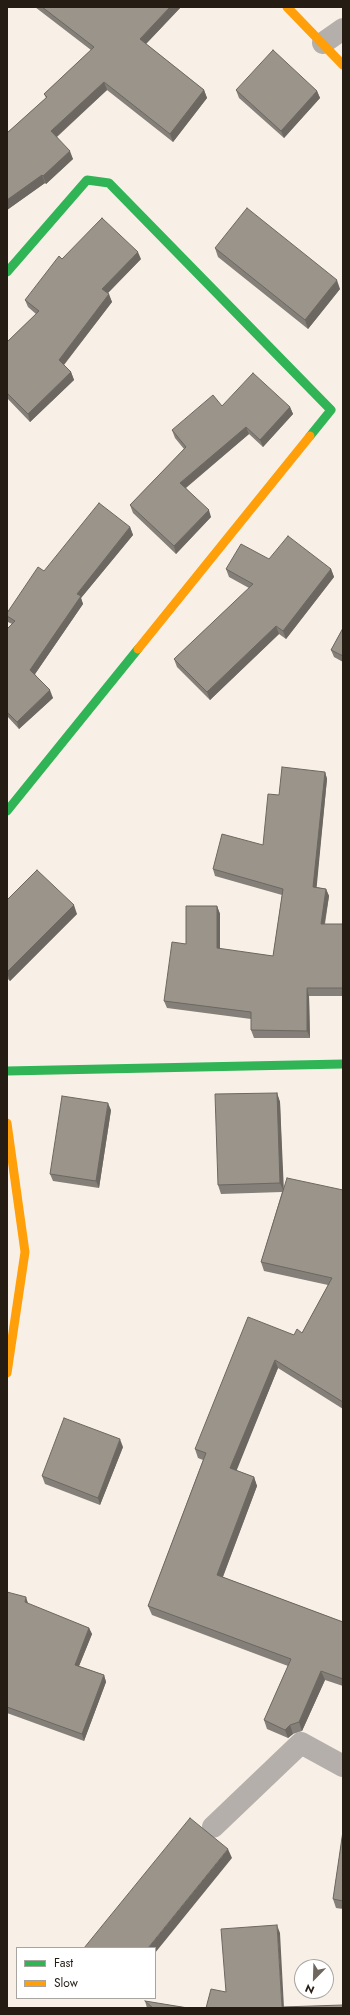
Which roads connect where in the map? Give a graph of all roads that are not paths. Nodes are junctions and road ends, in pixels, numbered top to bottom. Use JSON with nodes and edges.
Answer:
{"nodes":[{"id":1,"x":287,"y":7,"type":"edge"},
{"id":2,"x":343,"y":29,"type":"edge"},
{"id":3,"x":323,"y":43,"type":"junction"},
{"id":4,"x":343,"y":64,"type":"edge"},
{"id":5,"x":7,"y":272,"type":"edge"},
{"id":6,"x":7,"y":811,"type":"edge"},
{"id":7,"x":343,"y":1064,"type":"edge"},
{"id":8,"x":7,"y":1071,"type":"edge"},
{"id":9,"x":7,"y":1123,"type":"edge"},
{"id":10,"x":7,"y":1373,"type":"edge"},
{"id":11,"x":343,"y":1766,"type":"edge"},
{"id":12,"x":213,"y":1827,"type":"dead end"}],
"edges":[{"from":1,"to":3,"type":"street"},
{"from":2,"to":3,"type":"street"},
{"from":3,"to":4,"type":"street"},
{"from":5,"to":6,"type":"street"},
{"from":7,"to":8,"type":"street"},
{"from":9,"to":10,"type":"street"},
{"from":11,"to":12,"type":"street"}]}
